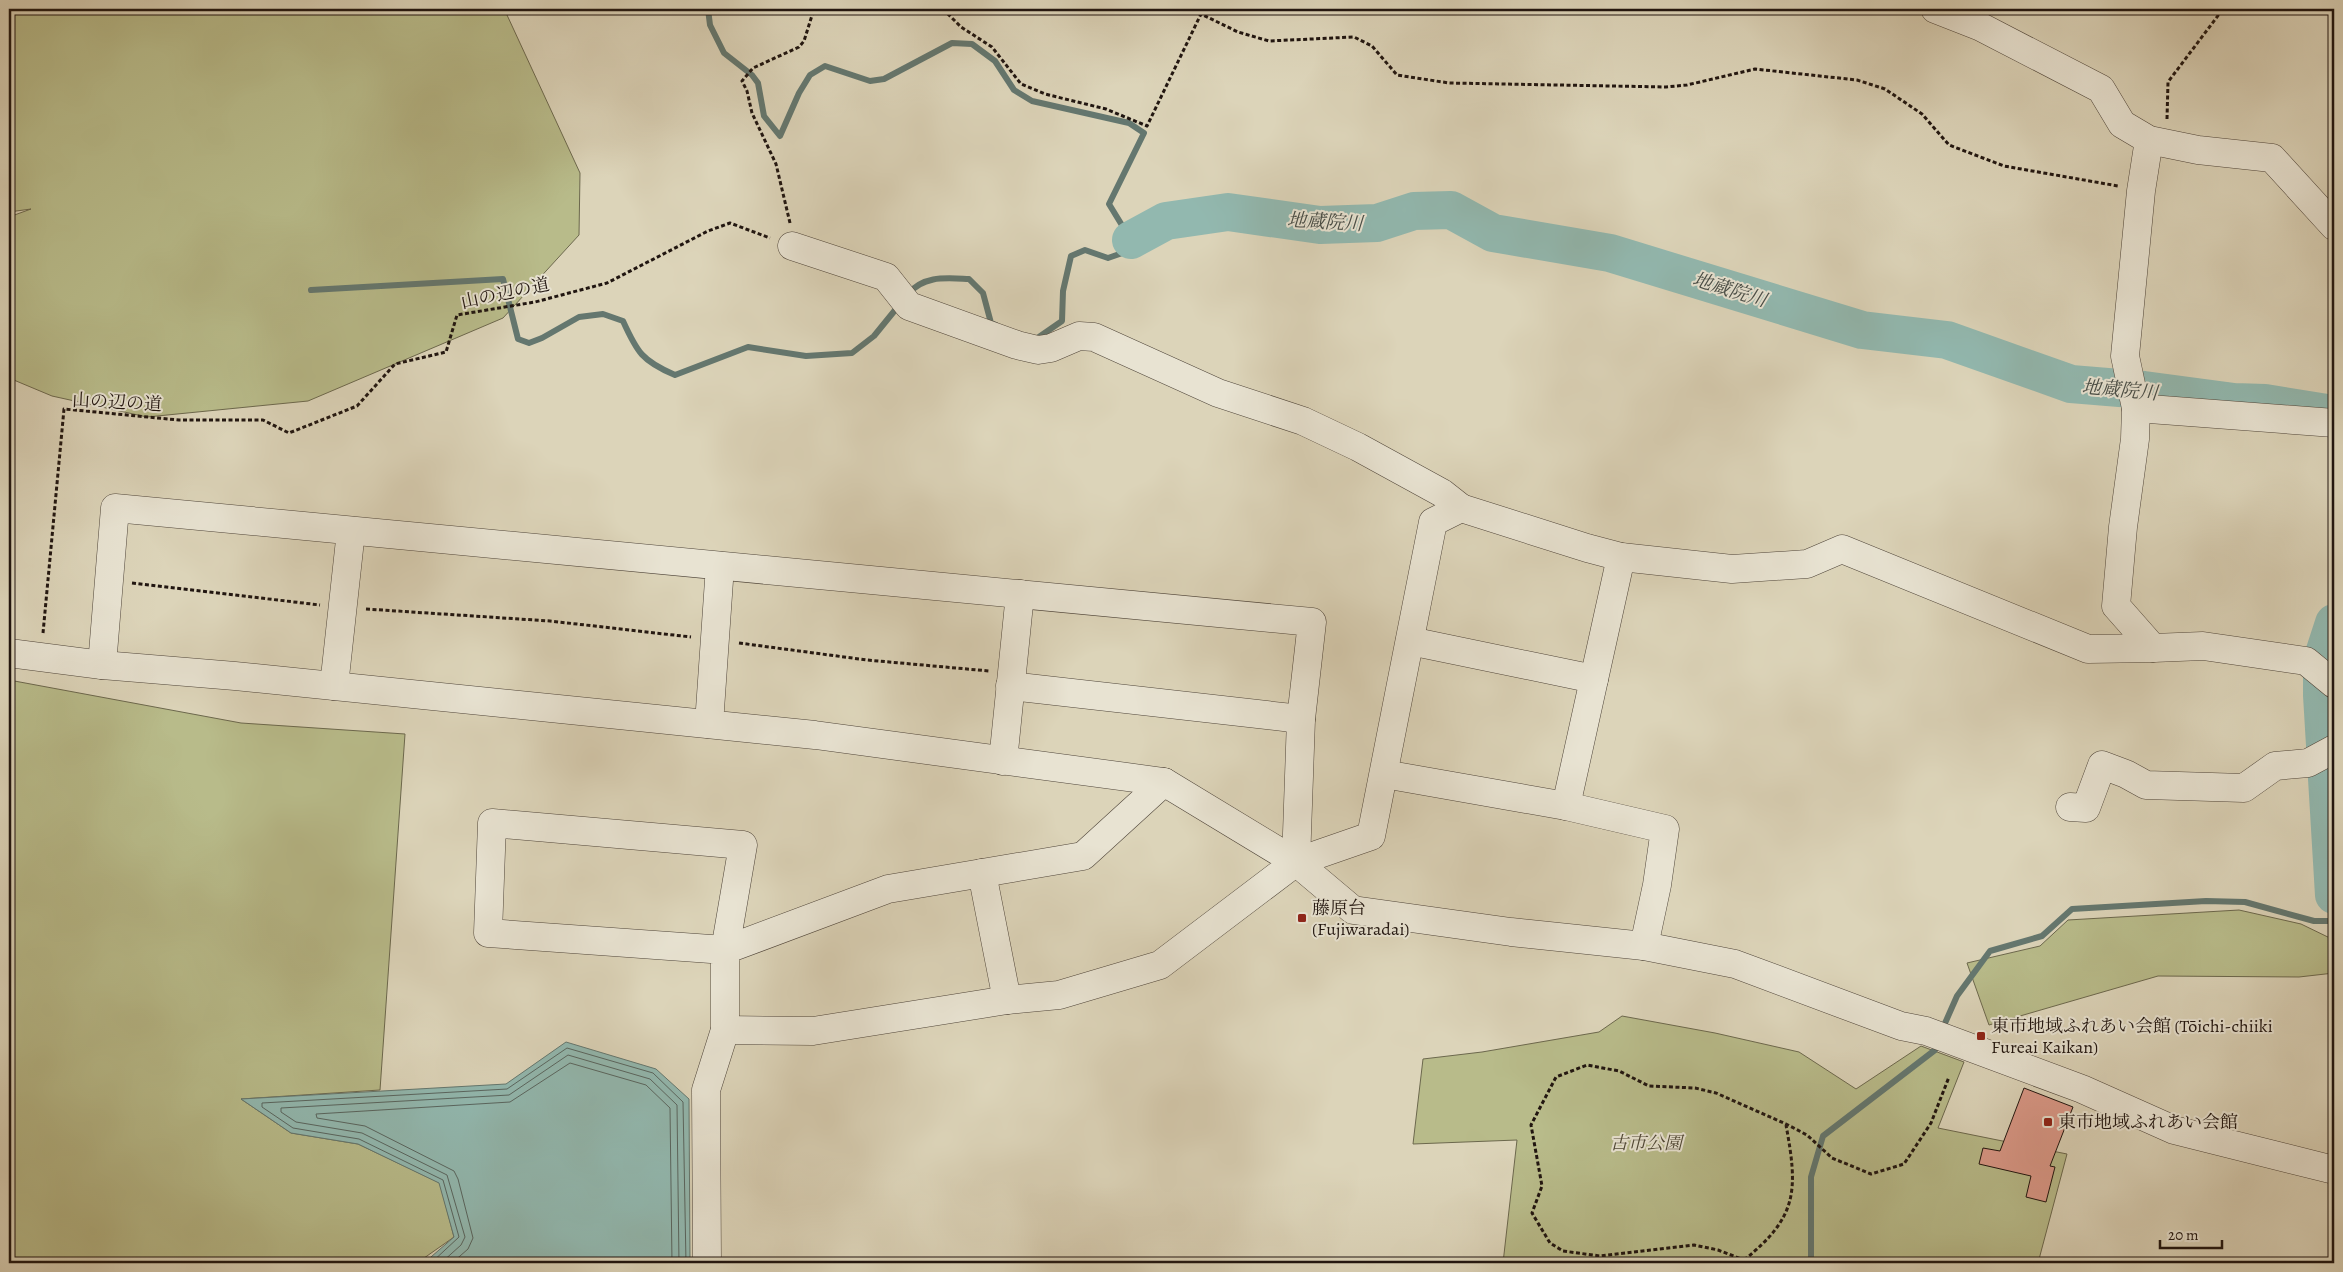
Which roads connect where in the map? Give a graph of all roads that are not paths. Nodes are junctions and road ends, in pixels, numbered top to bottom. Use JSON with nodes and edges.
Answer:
{"nodes":[{"id":1,"x":1935,"y":9,"type":"edge"},
{"id":2,"x":2157,"y":141,"type":"junction"},
{"id":3,"x":2334,"y":226,"type":"edge"},
{"id":4,"x":792,"y":246,"type":"road end"},
{"id":5,"x":2133,"y":397,"type":"junction"},
{"id":6,"x":2334,"y":423,"type":"edge"},
{"id":7,"x":1461,"y":508,"type":"junction"},
{"id":8,"x":351,"y":531,"type":"junction"},
{"id":9,"x":1621,"y":557,"type":"junction"},
{"id":10,"x":720,"y":566,"type":"junction"},
{"id":11,"x":1020,"y":594,"type":"junction"},
{"id":12,"x":1410,"y":641,"type":"junction"},
{"id":13,"x":2153,"y":648,"type":"junction"},
{"id":14,"x":9,"y":653,"type":"edge"},
{"id":15,"x":102,"y":665,"type":"junction"},
{"id":16,"x":1594,"y":679,"type":"junction"},
{"id":17,"x":1011,"y":680,"type":"junction"},
{"id":18,"x":2333,"y":683,"type":"edge"},
{"id":19,"x":334,"y":686,"type":"junction"},
{"id":20,"x":1301,"y":719,"type":"junction"},
{"id":21,"x":709,"y":724,"type":"junction"},
{"id":22,"x":2334,"y":749,"type":"edge"},
{"id":23,"x":1003,"y":760,"type":"junction"},
{"id":24,"x":1384,"y":774,"type":"junction"},
{"id":25,"x":1164,"y":782,"type":"junction"},
{"id":26,"x":1566,"y":806,"type":"junction"},
{"id":27,"x":2070,"y":807,"type":"dead end"},
{"id":28,"x":1296,"y":862,"type":"junction"},
{"id":29,"x":982,"y":873,"type":"junction"},
{"id":30,"x":1644,"y":946,"type":"junction"},
{"id":31,"x":725,"y":950,"type":"junction"},
{"id":32,"x":1007,"y":1000,"type":"junction"},
{"id":33,"x":725,"y":1030,"type":"junction"},
{"id":34,"x":2334,"y":1170,"type":"edge"},
{"id":35,"x":707,"y":1263,"type":"edge"}],
"edges":[{"from":1,"to":2,"type":"street"},
{"from":2,"to":3,"type":"street"},
{"from":2,"to":5,"type":"street"},
{"from":4,"to":7,"type":"street"},
{"from":5,"to":6,"type":"street"},
{"from":5,"to":13,"type":"street"},
{"from":7,"to":9,"type":"street"},
{"from":7,"to":12,"type":"street"},
{"from":8,"to":10,"type":"street"},
{"from":8,"to":15,"type":"street"},
{"from":8,"to":19,"type":"street"},
{"from":9,"to":13,"type":"street"},
{"from":9,"to":16,"type":"street"},
{"from":10,"to":11,"type":"street"},
{"from":10,"to":21,"type":"street"},
{"from":11,"to":17,"type":"street"},
{"from":11,"to":20,"type":"street"},
{"from":12,"to":16,"type":"street"},
{"from":12,"to":24,"type":"street"},
{"from":13,"to":18,"type":"street"},
{"from":14,"to":15,"type":"street"},
{"from":15,"to":19,"type":"street"},
{"from":16,"to":26,"type":"street"},
{"from":17,"to":20,"type":"street"},
{"from":17,"to":23,"type":"street"},
{"from":19,"to":21,"type":"street"},
{"from":20,"to":28,"type":"street"},
{"from":21,"to":23,"type":"street"},
{"from":22,"to":27,"type":"street"},
{"from":23,"to":25,"type":"street"},
{"from":24,"to":26,"type":"street"},
{"from":24,"to":28,"type":"street"},
{"from":25,"to":28,"type":"street"},
{"from":25,"to":29,"type":"street"},
{"from":26,"to":30,"type":"street"},
{"from":28,"to":30,"type":"street"},
{"from":28,"to":32,"type":"street"},
{"from":29,"to":31,"type":"street"},
{"from":29,"to":32,"type":"street"},
{"from":30,"to":34,"type":"street"},
{"from":31,"to":31,"type":"street"},
{"from":31,"to":33,"type":"street"},
{"from":32,"to":33,"type":"street"},
{"from":33,"to":35,"type":"street"}]}
